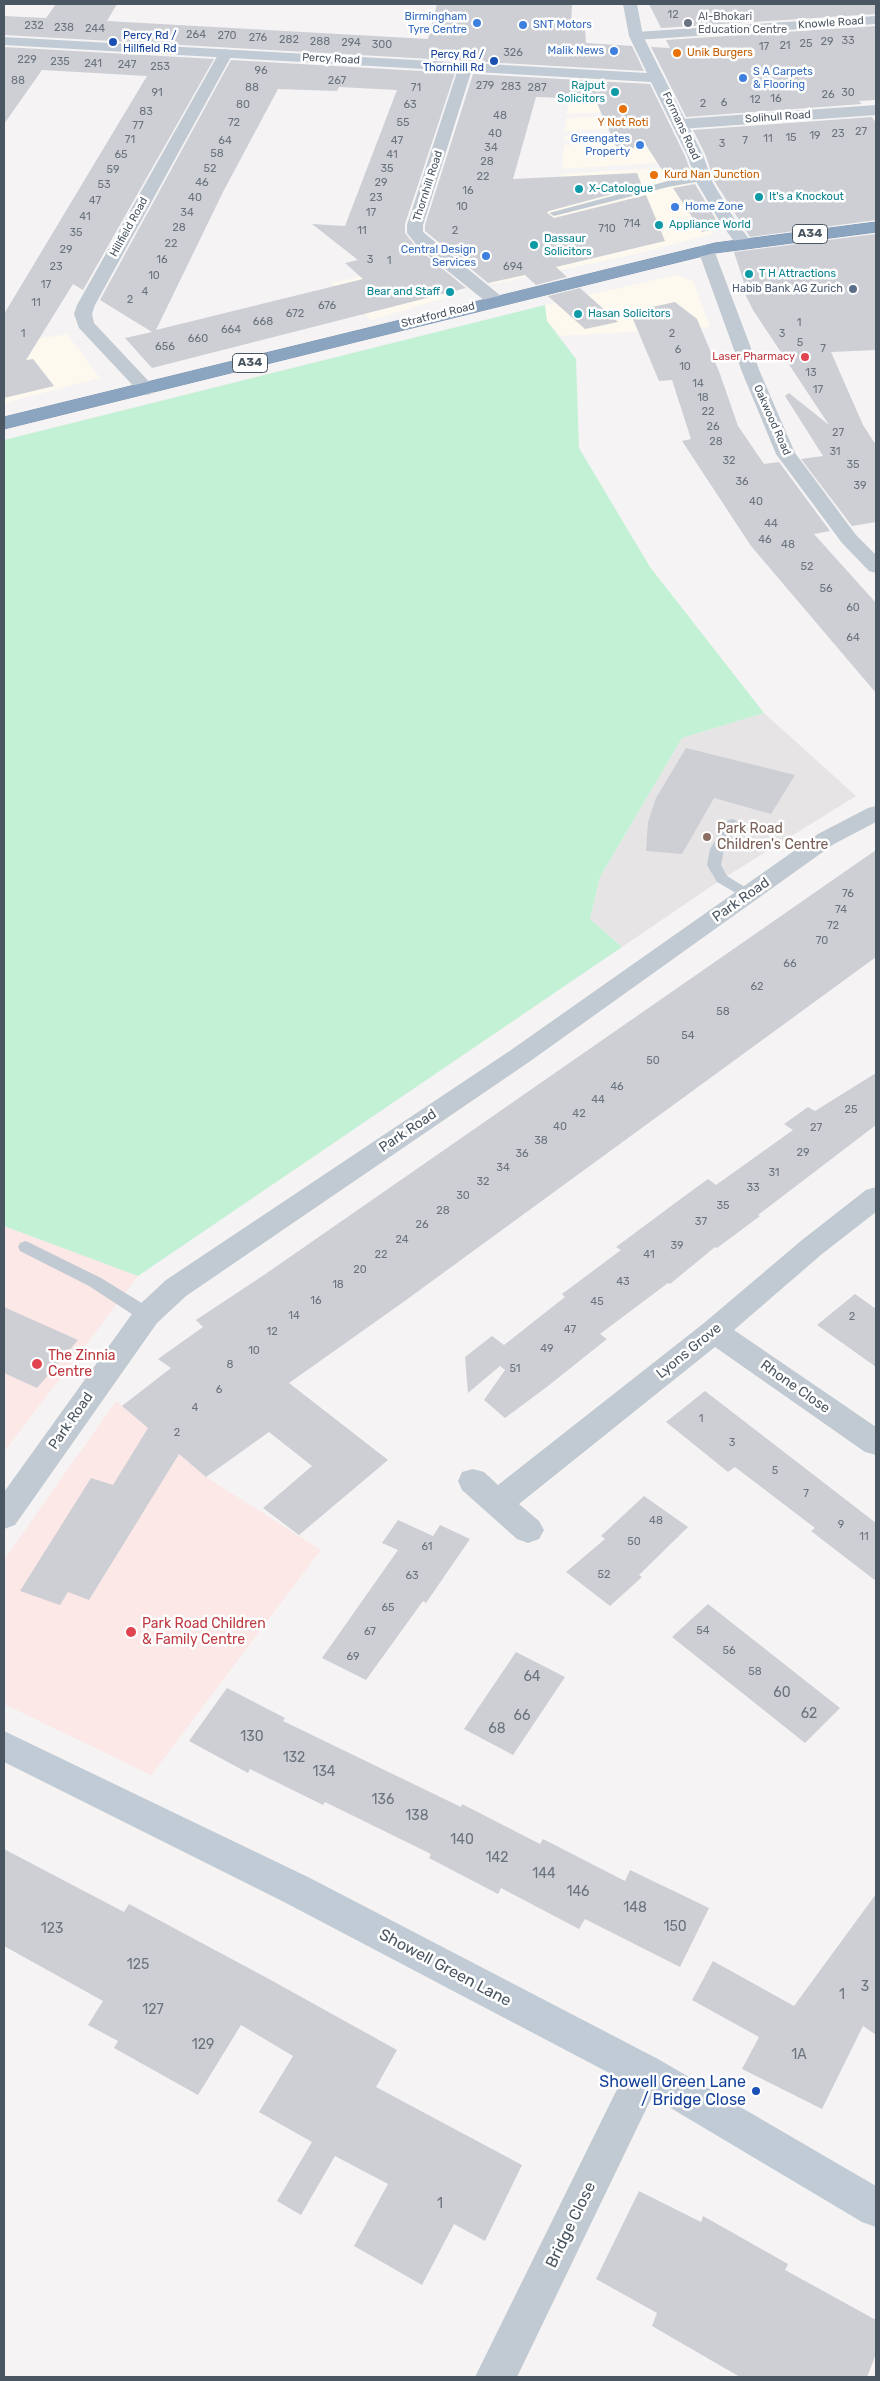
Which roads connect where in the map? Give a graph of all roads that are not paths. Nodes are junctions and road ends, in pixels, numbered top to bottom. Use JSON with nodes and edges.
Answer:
{"nodes":[{"id":1,"x":630,"y":4,"type":"edge"},
{"id":2,"x":876,"y":20,"type":"edge"},
{"id":3,"x":636,"y":36,"type":"junction"},
{"id":4,"x":4,"y":41,"type":"edge"},
{"id":5,"x":226,"y":53,"type":"junction"},
{"id":6,"x":466,"y":66,"type":"junction"},
{"id":7,"x":658,"y":78,"type":"junction"},
{"id":8,"x":876,"y":110,"type":"edge"},
{"id":9,"x":681,"y":124,"type":"junction"},
{"id":10,"x":704,"y":178,"type":"junction"},
{"id":11,"x":554,"y":213,"type":"dead end"},
{"id":12,"x":876,"y":227,"type":"edge"},
{"id":13,"x":744,"y":243,"type":"junction"},
{"id":14,"x":706,"y":250,"type":"junction"},
{"id":15,"x":496,"y":301,"type":"junction"},
{"id":16,"x":147,"y":389,"type":"junction"},
{"id":17,"x":4,"y":423,"type":"edge"},
{"id":18,"x":876,"y":566,"type":"edge"},
{"id":19,"x":876,"y":813,"type":"edge"},
{"id":20,"x":733,"y":823,"type":"dead end"},
{"id":21,"x":748,"y":895,"type":"junction"},
{"id":22,"x":876,"y":1197,"type":"edge"},
{"id":23,"x":26,"y":1247,"type":"dead end"},
{"id":24,"x":146,"y":1315,"type":"junction"},
{"id":25,"x":714,"y":1331,"type":"junction"},
{"id":26,"x":876,"y":1443,"type":"edge"},
{"id":27,"x":472,"y":1481,"type":"dead end"},
{"id":28,"x":499,"y":1502,"type":"junction"},
{"id":29,"x":4,"y":1516,"type":"edge"},
{"id":30,"x":528,"y":1530,"type":"dead end"},
{"id":31,"x":4,"y":1746,"type":"edge"},
{"id":32,"x":645,"y":2072,"type":"junction"},
{"id":33,"x":876,"y":2208,"type":"edge"},
{"id":34,"x":494,"y":2377,"type":"edge"}],
"edges":[{"from":1,"to":3,"type":"street","name":"Formans Road"},
{"from":2,"to":3,"type":"street","name":"Knowle Road"},
{"from":3,"to":7,"type":"street","name":"Formans Road"},
{"from":4,"to":5,"type":"street","name":"Percy Road"},
{"from":5,"to":6,"type":"street","name":"Percy Road"},
{"from":5,"to":16,"type":"street","name":"Hillfield Road"},
{"from":6,"to":7,"type":"street","name":"Percy Road"},
{"from":6,"to":15,"type":"street","name":"Thornhill Road"},
{"from":7,"to":9,"type":"street","name":"Formans Road"},
{"from":8,"to":9,"type":"street","name":"Solihull Road"},
{"from":9,"to":10,"type":"street","name":"Formans Road"},
{"from":10,"to":11,"type":"lane"},
{"from":10,"to":13,"type":"street","name":"Formans Road"},
{"from":12,"to":13,"type":"highway","name":"Stratford Road","number":"A34"},
{"from":13,"to":14,"type":"highway","name":"Stratford Road","number":"A34"},
{"from":14,"to":15,"type":"highway","name":"Stratford Road","number":"A34"},
{"from":14,"to":18,"type":"street","name":"Oakwood Road"},
{"from":15,"to":16,"type":"highway","name":"Stratford Road","number":"A34"},
{"from":16,"to":17,"type":"highway","name":"Stratford Road","number":"A34"},
{"from":19,"to":21,"type":"street","name":"Park Road"},
{"from":20,"to":21,"type":"lane"},
{"from":21,"to":24,"type":"street","name":"Park Road"},
{"from":22,"to":25,"type":"street","name":"Lyons Grove"},
{"from":23,"to":24,"type":"lane"},
{"from":24,"to":29,"type":"street","name":"Park Road"},
{"from":25,"to":26,"type":"street","name":"Rhone Close"},
{"from":25,"to":28,"type":"street","name":"Lyons Grove"},
{"from":27,"to":28,"type":"street"},
{"from":28,"to":30,"type":"street"},
{"from":31,"to":32,"type":"street","name":"Showell Green Lane"},
{"from":32,"to":33,"type":"street","name":"Showell Green Lane"},
{"from":32,"to":34,"type":"street","name":"Bridge Close"}]}
